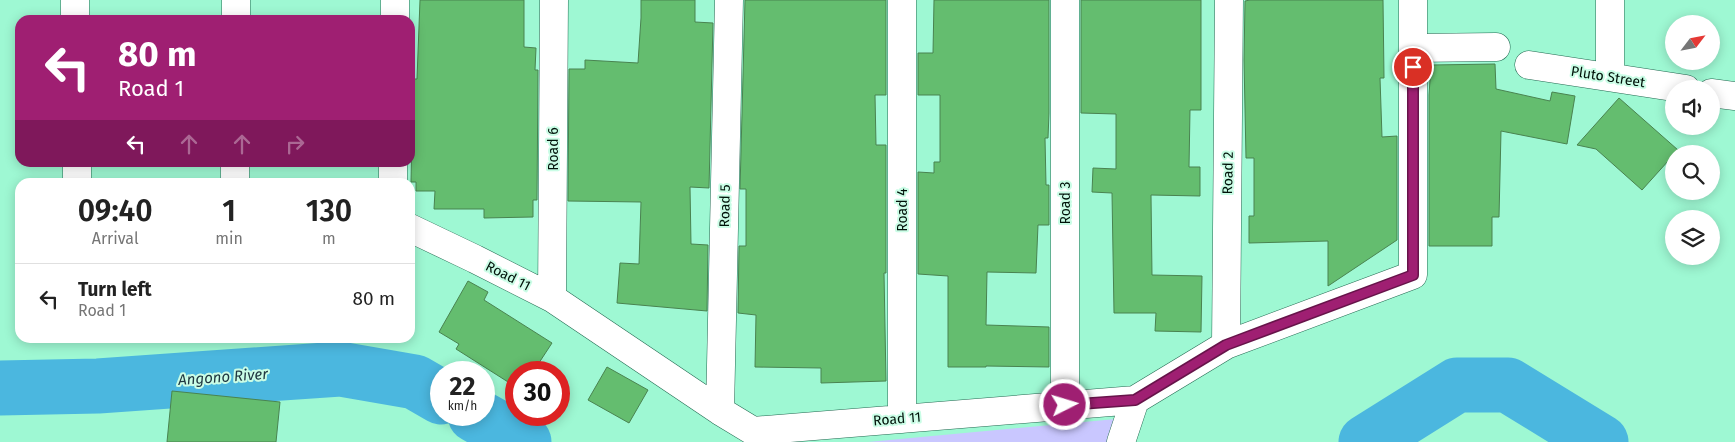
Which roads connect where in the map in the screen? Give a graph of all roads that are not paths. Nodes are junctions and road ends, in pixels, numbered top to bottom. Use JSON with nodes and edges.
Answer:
{"nodes":[{"id":1,"x":75,"y":0,"type":"edge"},
{"id":2,"x":236,"y":0,"type":"edge"},
{"id":3,"x":396,"y":0,"type":"edge"},
{"id":4,"x":554,"y":0,"type":"edge"},
{"id":5,"x":729,"y":0,"type":"edge"},
{"id":6,"x":902,"y":0,"type":"edge"},
{"id":7,"x":1065,"y":0,"type":"edge"},
{"id":8,"x":1229,"y":0,"type":"edge"},
{"id":9,"x":1413,"y":0,"type":"edge"},
{"id":10,"x":1610,"y":0,"type":"edge"},
{"id":11,"x":75,"y":15,"type":"edge"},
{"id":12,"x":236,"y":15,"type":"edge"},
{"id":13,"x":395,"y":15,"type":"edge"},
{"id":14,"x":1496,"y":46,"type":"dead end"},
{"id":15,"x":1413,"y":48,"type":"junction"},
{"id":16,"x":1529,"y":65,"type":"dead end"},
{"id":17,"x":1610,"y":77,"type":"junction"},
{"id":18,"x":1665,"y":86,"type":"edge"},
{"id":19,"x":1720,"y":94,"type":"edge"},
{"id":20,"x":1735,"y":96,"type":"edge"},
{"id":21,"x":415,"y":230,"type":"edge"},
{"id":22,"x":552,"y":298,"type":"junction"},
{"id":23,"x":1226,"y":345,"type":"junction"},
{"id":24,"x":1135,"y":400,"type":"junction"},
{"id":25,"x":1065,"y":405,"type":"junction"},
{"id":26,"x":720,"y":411,"type":"junction"},
{"id":27,"x":902,"y":419,"type":"junction"},
{"id":28,"x":753,"y":437,"type":"edge"},
{"id":29,"x":1121,"y":442,"type":"edge"}],
"edges":[{"from":1,"to":11,"type":"street"},
{"from":2,"to":12,"type":"street"},
{"from":3,"to":13,"type":"street"},
{"from":4,"to":22,"type":"street","name":"Road 6"},
{"from":5,"to":26,"type":"street","name":"Road 5"},
{"from":6,"to":27,"type":"street","name":"Road 4"},
{"from":7,"to":25,"type":"street","name":"Road 3"},
{"from":8,"to":23,"type":"street","name":"Road 2"},
{"from":9,"to":15,"type":"street"},
{"from":10,"to":17,"type":"street"},
{"from":14,"to":15,"type":"street"},
{"from":15,"to":23,"type":"street","name":"Road 11"},
{"from":16,"to":17,"type":"street","name":"Pluto Street"},
{"from":17,"to":18,"type":"street","name":"Pluto Street"},
{"from":19,"to":20,"type":"street"},
{"from":21,"to":22,"type":"street","name":"Road 11"},
{"from":22,"to":26,"type":"street","name":"Road 11"},
{"from":23,"to":24,"type":"street","name":"Road 11"},
{"from":24,"to":25,"type":"street","name":"Road 11"},
{"from":24,"to":29,"type":"street"},
{"from":25,"to":27,"type":"street","name":"Road 11"},
{"from":26,"to":28,"type":"street","name":"Road 11"},
{"from":27,"to":28,"type":"street","name":"Road 11"}]}
